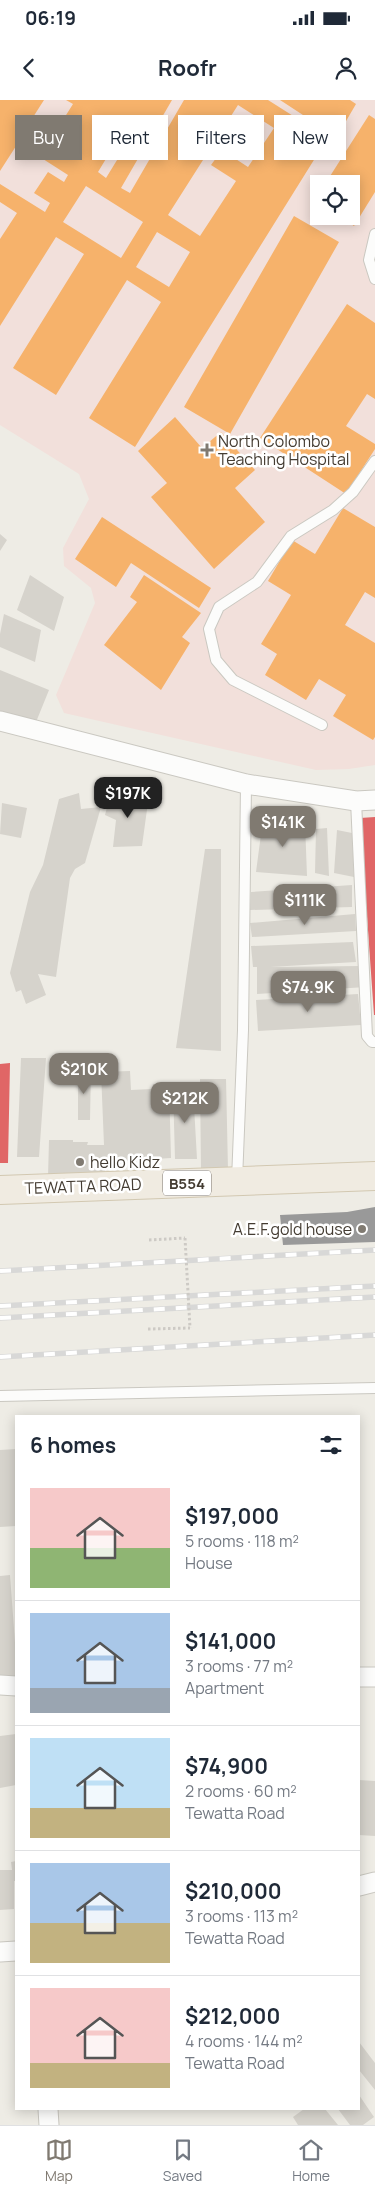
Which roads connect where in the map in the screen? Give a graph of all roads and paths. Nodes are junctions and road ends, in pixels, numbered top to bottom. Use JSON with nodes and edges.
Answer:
{"nodes":[{"id":1,"x":375,"y":234,"type":"edge"},
{"id":2,"x":375,"y":279,"type":"edge"},
{"id":3,"x":375,"y":460,"type":"edge"},
{"id":4,"x":0,"y":721,"type":"edge"},
{"id":5,"x":322,"y":725,"type":"dead end"},
{"id":6,"x":246,"y":784,"type":"junction"},
{"id":7,"x":375,"y":800,"type":"edge"},
{"id":8,"x":356,"y":801,"type":"junction"},
{"id":9,"x":375,"y":1042,"type":"edge"},
{"id":10,"x":375,"y":1176,"type":"edge"},
{"id":11,"x":237,"y":1181,"type":"junction"},
{"id":12,"x":0,"y":1190,"type":"edge"},
{"id":13,"x":149,"y":1240,"type":"dead end"},
{"id":14,"x":148,"y":1329,"type":"dead end"},
{"id":15,"x":375,"y":1388,"type":"edge"},
{"id":16,"x":0,"y":1396,"type":"edge"},
{"id":17,"x":360,"y":1677,"type":"edge"},
{"id":18,"x":375,"y":1677,"type":"edge"},
{"id":19,"x":0,"y":1685,"type":"edge"},
{"id":20,"x":15,"y":1686,"type":"edge"},
{"id":21,"x":375,"y":1882,"type":"edge"},
{"id":22,"x":360,"y":1886,"type":"edge"},
{"id":23,"x":15,"y":1951,"type":"edge"},
{"id":24,"x":0,"y":1952,"type":"edge"},
{"id":25,"x":48,"y":2110,"type":"edge"},
{"id":26,"x":48,"y":2125,"type":"edge"}],
"edges":[{"from":1,"to":2,"type":"lane"},
{"from":3,"to":5,"type":"lane"},
{"from":4,"to":6,"type":"street"},
{"from":6,"to":8,"type":"street"},
{"from":6,"to":11,"type":"lane"},
{"from":7,"to":8,"type":"street"},
{"from":8,"to":9,"type":"lane"},
{"from":10,"to":11,"type":"main road","name":"TEWATTA ROAD","number":"B554"},
{"from":11,"to":12,"type":"main road","name":"TEWATTA ROAD","number":"B554"},
{"from":13,"to":14,"type":"path","bridge":true},
{"from":15,"to":16,"type":"lane"},
{"from":17,"to":18,"type":"street"},
{"from":19,"to":20,"type":"street"},
{"from":21,"to":22,"type":"street"},
{"from":23,"to":24,"type":"street"},
{"from":25,"to":26,"type":"street"}]}
